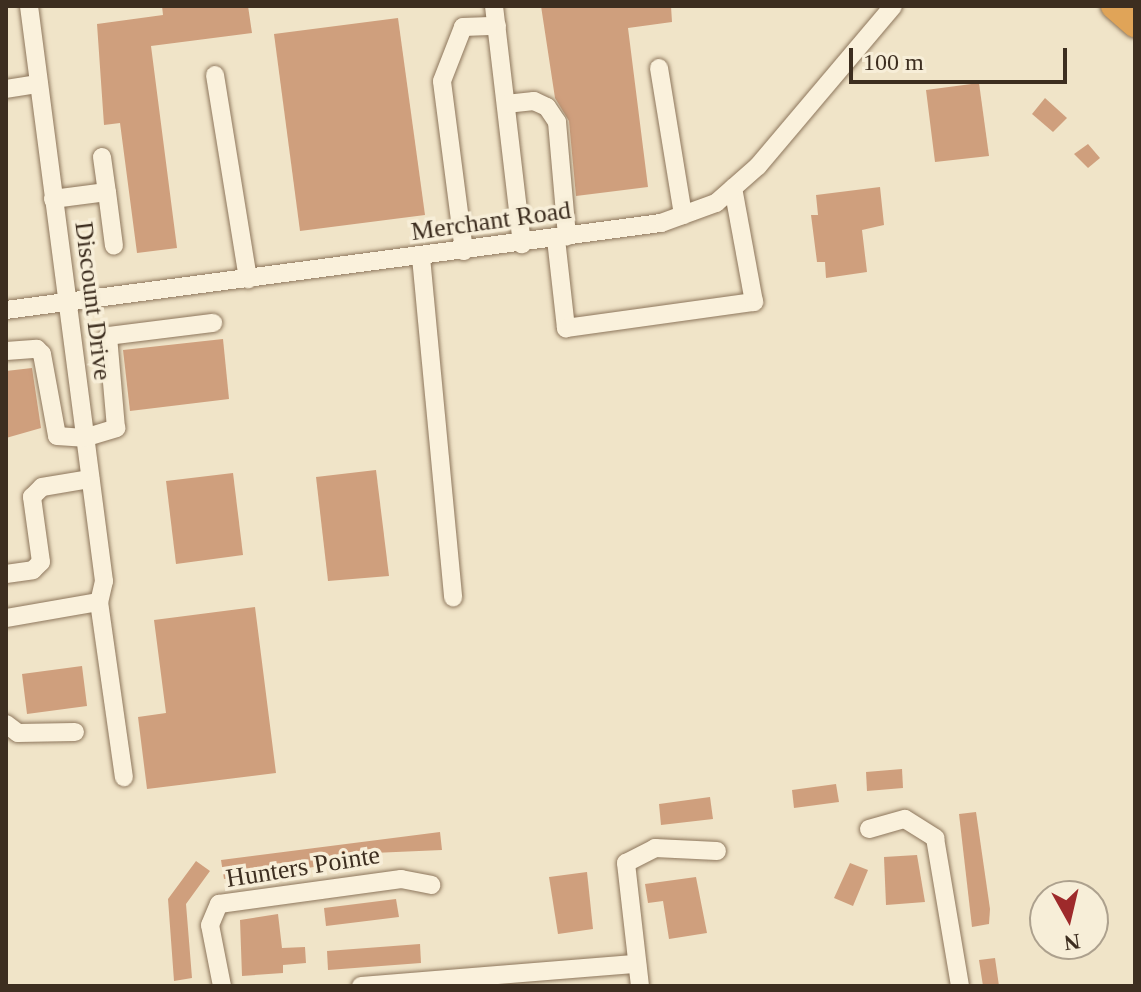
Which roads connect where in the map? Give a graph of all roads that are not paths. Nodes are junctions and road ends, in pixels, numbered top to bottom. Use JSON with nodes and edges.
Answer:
{"nodes":[{"id":1,"x":29,"y":6,"type":"edge"},
{"id":2,"x":494,"y":6,"type":"edge"},
{"id":3,"x":893,"y":6,"type":"edge"},
{"id":4,"x":1114,"y":6,"type":"edge"},
{"id":5,"x":1135,"y":24,"type":"edge"},
{"id":6,"x":497,"y":26,"type":"junction"},
{"id":7,"x":659,"y":68,"type":"dead end"},
{"id":8,"x":215,"y":75,"type":"dead end"},
{"id":9,"x":39,"y":84,"type":"junction"},
{"id":10,"x":6,"y":89,"type":"edge"},
{"id":11,"x":506,"y":104,"type":"junction"},
{"id":12,"x":102,"y":157,"type":"dead end"},
{"id":13,"x":733,"y":188,"type":"junction"},
{"id":14,"x":107,"y":192,"type":"junction"},
{"id":15,"x":53,"y":199,"type":"junction"},
{"id":16,"x":683,"y":215,"type":"junction"},
{"id":17,"x":561,"y":238,"type":"junction"},
{"id":18,"x":522,"y":244,"type":"junction"},
{"id":19,"x":114,"y":246,"type":"dead end"},
{"id":20,"x":464,"y":251,"type":"junction"},
{"id":21,"x":421,"y":257,"type":"junction"},
{"id":22,"x":248,"y":279,"type":"junction"},
{"id":23,"x":66,"y":302,"type":"junction"},
{"id":24,"x":6,"y":310,"type":"edge"},
{"id":25,"x":213,"y":323,"type":"dead end"},
{"id":26,"x":6,"y":351,"type":"edge"},
{"id":27,"x":84,"y":438,"type":"junction"},
{"id":28,"x":90,"y":479,"type":"junction"},
{"id":29,"x":6,"y":574,"type":"edge"},
{"id":30,"x":453,"y":597,"type":"dead end"},
{"id":31,"x":99,"y":602,"type":"junction"},
{"id":32,"x":6,"y":618,"type":"edge"},
{"id":33,"x":6,"y":724,"type":"edge"},
{"id":34,"x":75,"y":732,"type":"dead end"},
{"id":35,"x":124,"y":777,"type":"dead end"},
{"id":36,"x":869,"y":829,"type":"dead end"},
{"id":37,"x":717,"y":851,"type":"dead end"},
{"id":38,"x":431,"y":885,"type":"dead end"},
{"id":39,"x":637,"y":964,"type":"junction"},
{"id":40,"x":222,"y":986,"type":"edge"},
{"id":41,"x":361,"y":986,"type":"edge"},
{"id":42,"x":640,"y":986,"type":"edge"},
{"id":43,"x":960,"y":986,"type":"edge"}],
"edges":[{"from":1,"to":9,"type":"street","name":"Discount Drive"},
{"from":2,"to":6,"type":"street"},
{"from":3,"to":13,"type":"street","name":"Merchant Road"},
{"from":4,"to":5,"type":"highway"},
{"from":6,"to":11,"type":"street"},
{"from":6,"to":20,"type":"street"},
{"from":7,"to":16,"type":"street"},
{"from":8,"to":22,"type":"street"},
{"from":9,"to":10,"type":"street"},
{"from":9,"to":15,"type":"street","name":"Discount Drive"},
{"from":11,"to":17,"type":"street"},
{"from":11,"to":18,"type":"street"},
{"from":12,"to":14,"type":"street"},
{"from":13,"to":16,"type":"street","name":"Merchant Road"},
{"from":13,"to":17,"type":"street"},
{"from":14,"to":15,"type":"street"},
{"from":14,"to":19,"type":"street"},
{"from":15,"to":23,"type":"street","name":"Discount Drive"},
{"from":16,"to":17,"type":"street","name":"Merchant Road"},
{"from":17,"to":18,"type":"street","name":"Merchant Road"},
{"from":18,"to":20,"type":"street","name":"Merchant Road"},
{"from":20,"to":21,"type":"street","name":"Merchant Road"},
{"from":21,"to":22,"type":"street","name":"Merchant Road"},
{"from":21,"to":30,"type":"street"},
{"from":22,"to":23,"type":"street","name":"Merchant Road"},
{"from":23,"to":24,"type":"street","name":"Merchant Road"},
{"from":23,"to":27,"type":"street","name":"Discount Drive"},
{"from":25,"to":27,"type":"street"},
{"from":26,"to":27,"type":"street"},
{"from":27,"to":28,"type":"street","name":"Discount Drive"},
{"from":28,"to":29,"type":"street"},
{"from":28,"to":31,"type":"street","name":"Discount Drive"},
{"from":31,"to":32,"type":"street"},
{"from":31,"to":35,"type":"street","name":"Discount Drive"},
{"from":33,"to":34,"type":"street"},
{"from":36,"to":43,"type":"street"},
{"from":37,"to":39,"type":"street"},
{"from":38,"to":40,"type":"street","name":"Hunters Pointe"},
{"from":39,"to":41,"type":"street"},
{"from":39,"to":42,"type":"street"}]}
